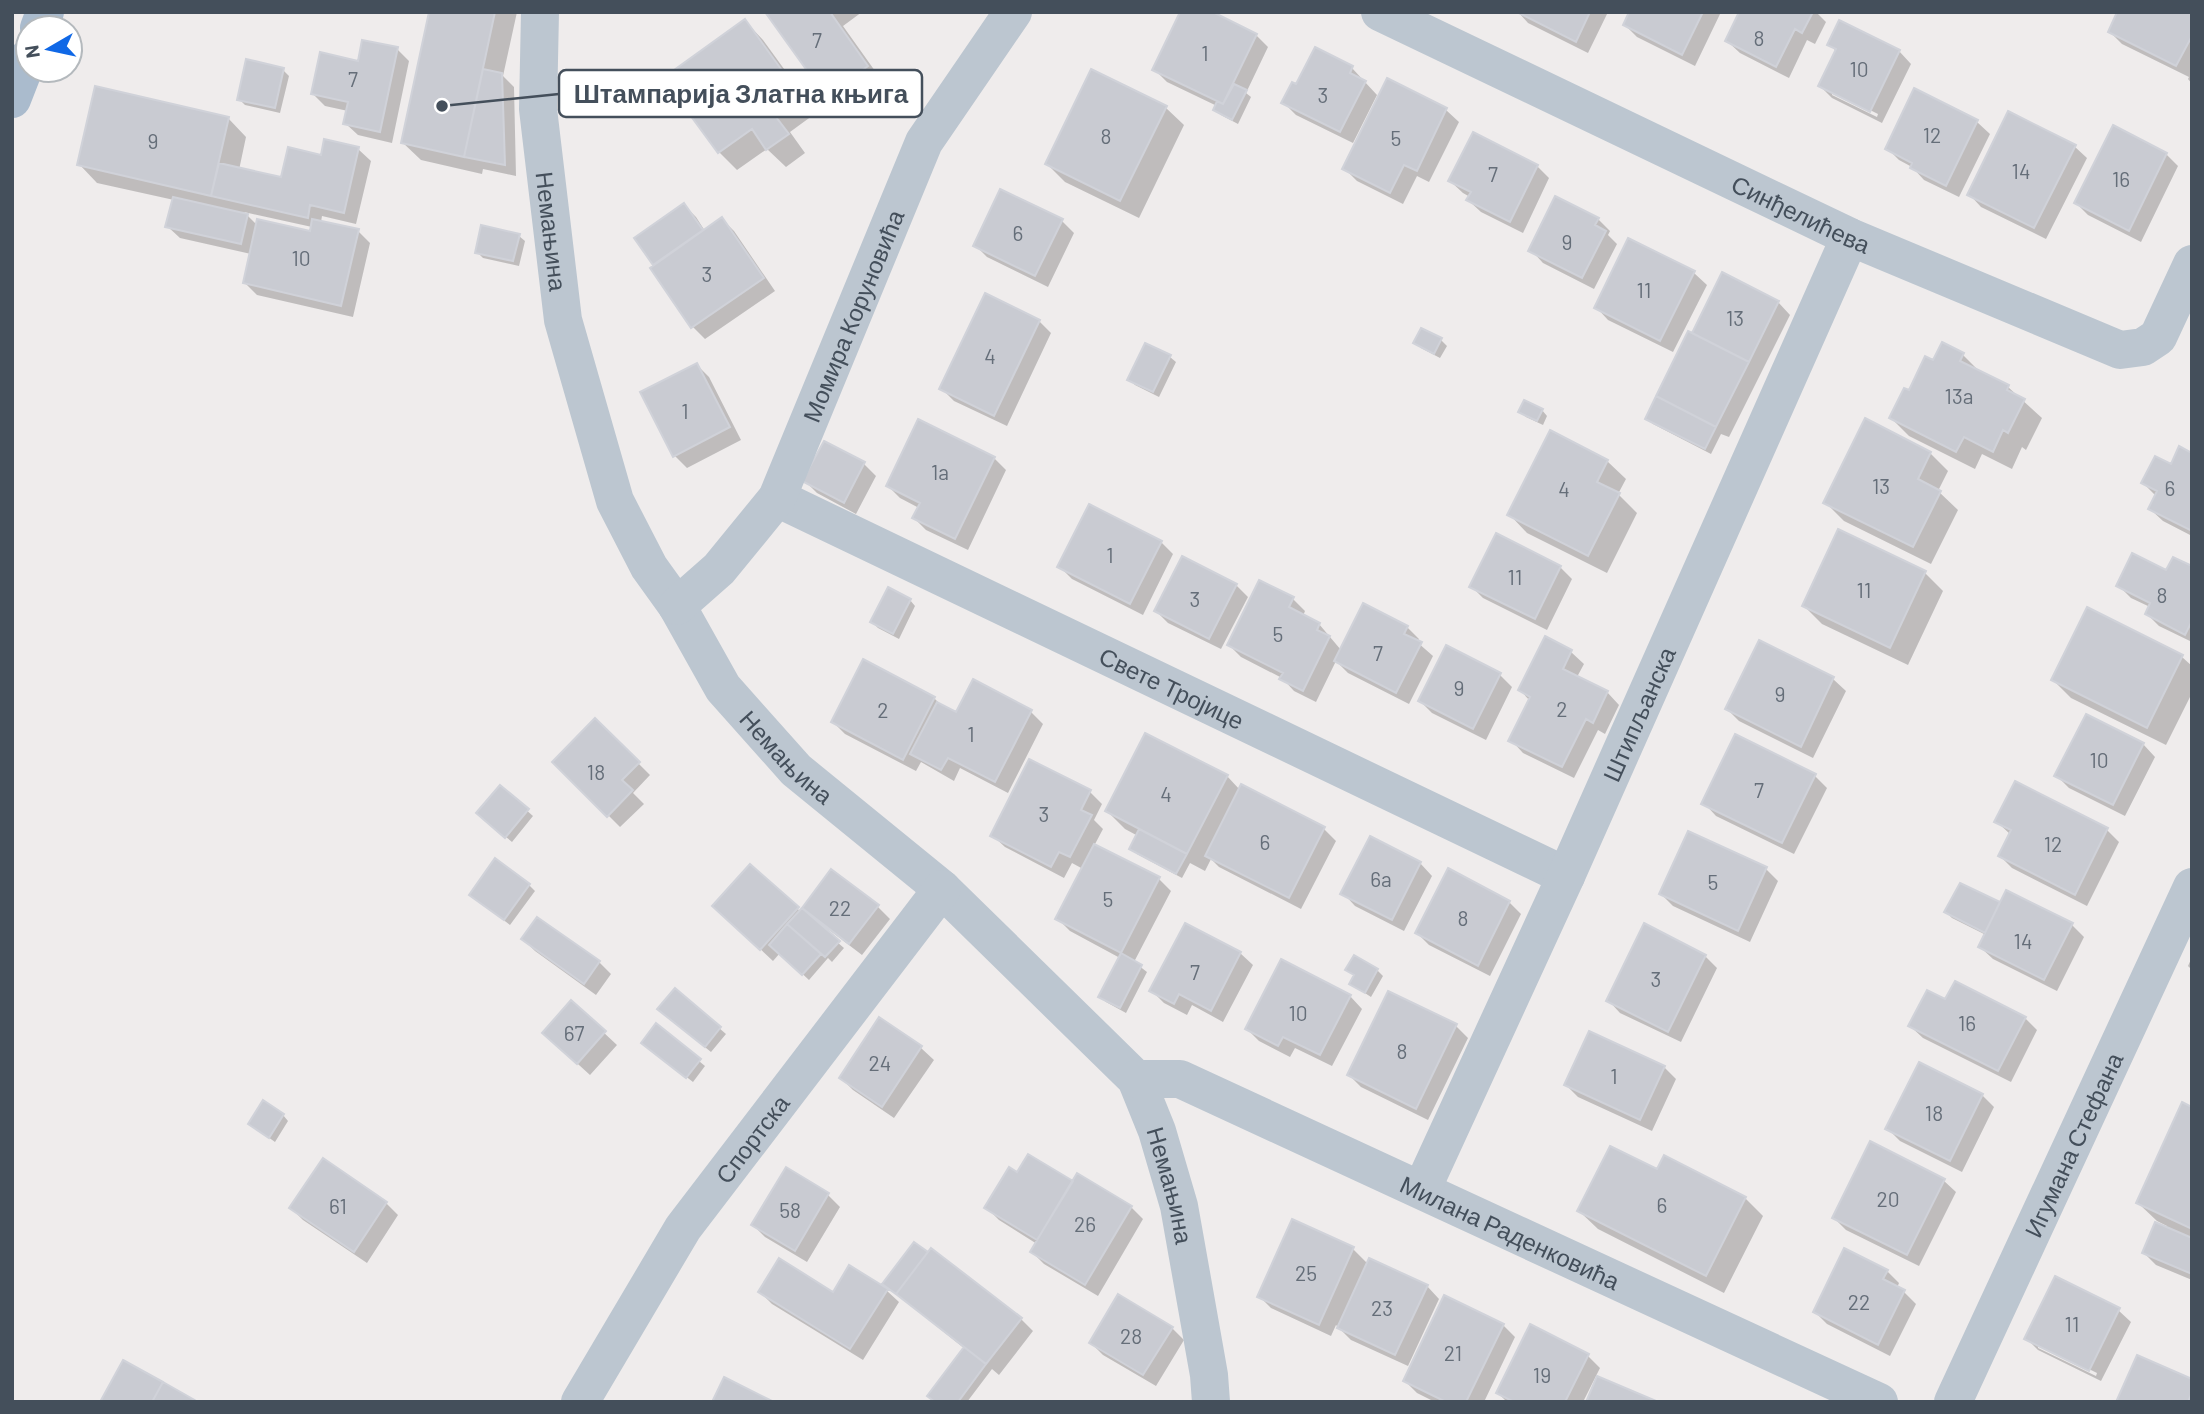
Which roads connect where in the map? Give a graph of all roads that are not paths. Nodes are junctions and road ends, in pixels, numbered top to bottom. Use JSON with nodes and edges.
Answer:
{"nodes":[{"id":1,"x":540,"y":12,"type":"edge"},
{"id":2,"x":1013,"y":12,"type":"edge"},
{"id":3,"x":1380,"y":12,"type":"edge"},
{"id":4,"x":1850,"y":237,"type":"junction"},
{"id":5,"x":2192,"y":264,"type":"edge"},
{"id":6,"x":777,"y":498,"type":"junction"},
{"id":7,"x":677,"y":606,"type":"junction"},
{"id":8,"x":1566,"y":876,"type":"junction"},
{"id":9,"x":2192,"y":887,"type":"edge"},
{"id":10,"x":942,"y":889,"type":"junction"},
{"id":11,"x":1136,"y":1079,"type":"junction"},
{"id":12,"x":1422,"y":1189,"type":"junction"},
{"id":13,"x":580,"y":1402,"type":"edge"},
{"id":14,"x":1211,"y":1402,"type":"edge"},
{"id":15,"x":1879,"y":1402,"type":"edge"},
{"id":16,"x":1953,"y":1402,"type":"edge"}],
"edges":[{"from":1,"to":7,"type":"street","name":"Немањина"},
{"from":2,"to":6,"type":"street","name":"Момира Коруновића"},
{"from":3,"to":4,"type":"street","name":"Синђелићева"},
{"from":4,"to":5,"type":"street","name":"Синђелићева"},
{"from":4,"to":8,"type":"street","name":"Штипљанска"},
{"from":6,"to":7,"type":"street","name":"Момира Коруновића"},
{"from":6,"to":8,"type":"street","name":"Свете Тројице"},
{"from":7,"to":10,"type":"street","name":"Немањина"},
{"from":8,"to":12,"type":"street","name":"Штипљанска"},
{"from":9,"to":16,"type":"street","name":"Игумана Стефана"},
{"from":10,"to":11,"type":"street","name":"Немањина"},
{"from":10,"to":13,"type":"street","name":"Спортска"},
{"from":11,"to":12,"type":"street","name":"Милана Раденковића"},
{"from":11,"to":14,"type":"street","name":"Немањина"},
{"from":12,"to":15,"type":"street","name":"Милана Раденковића"}]}
